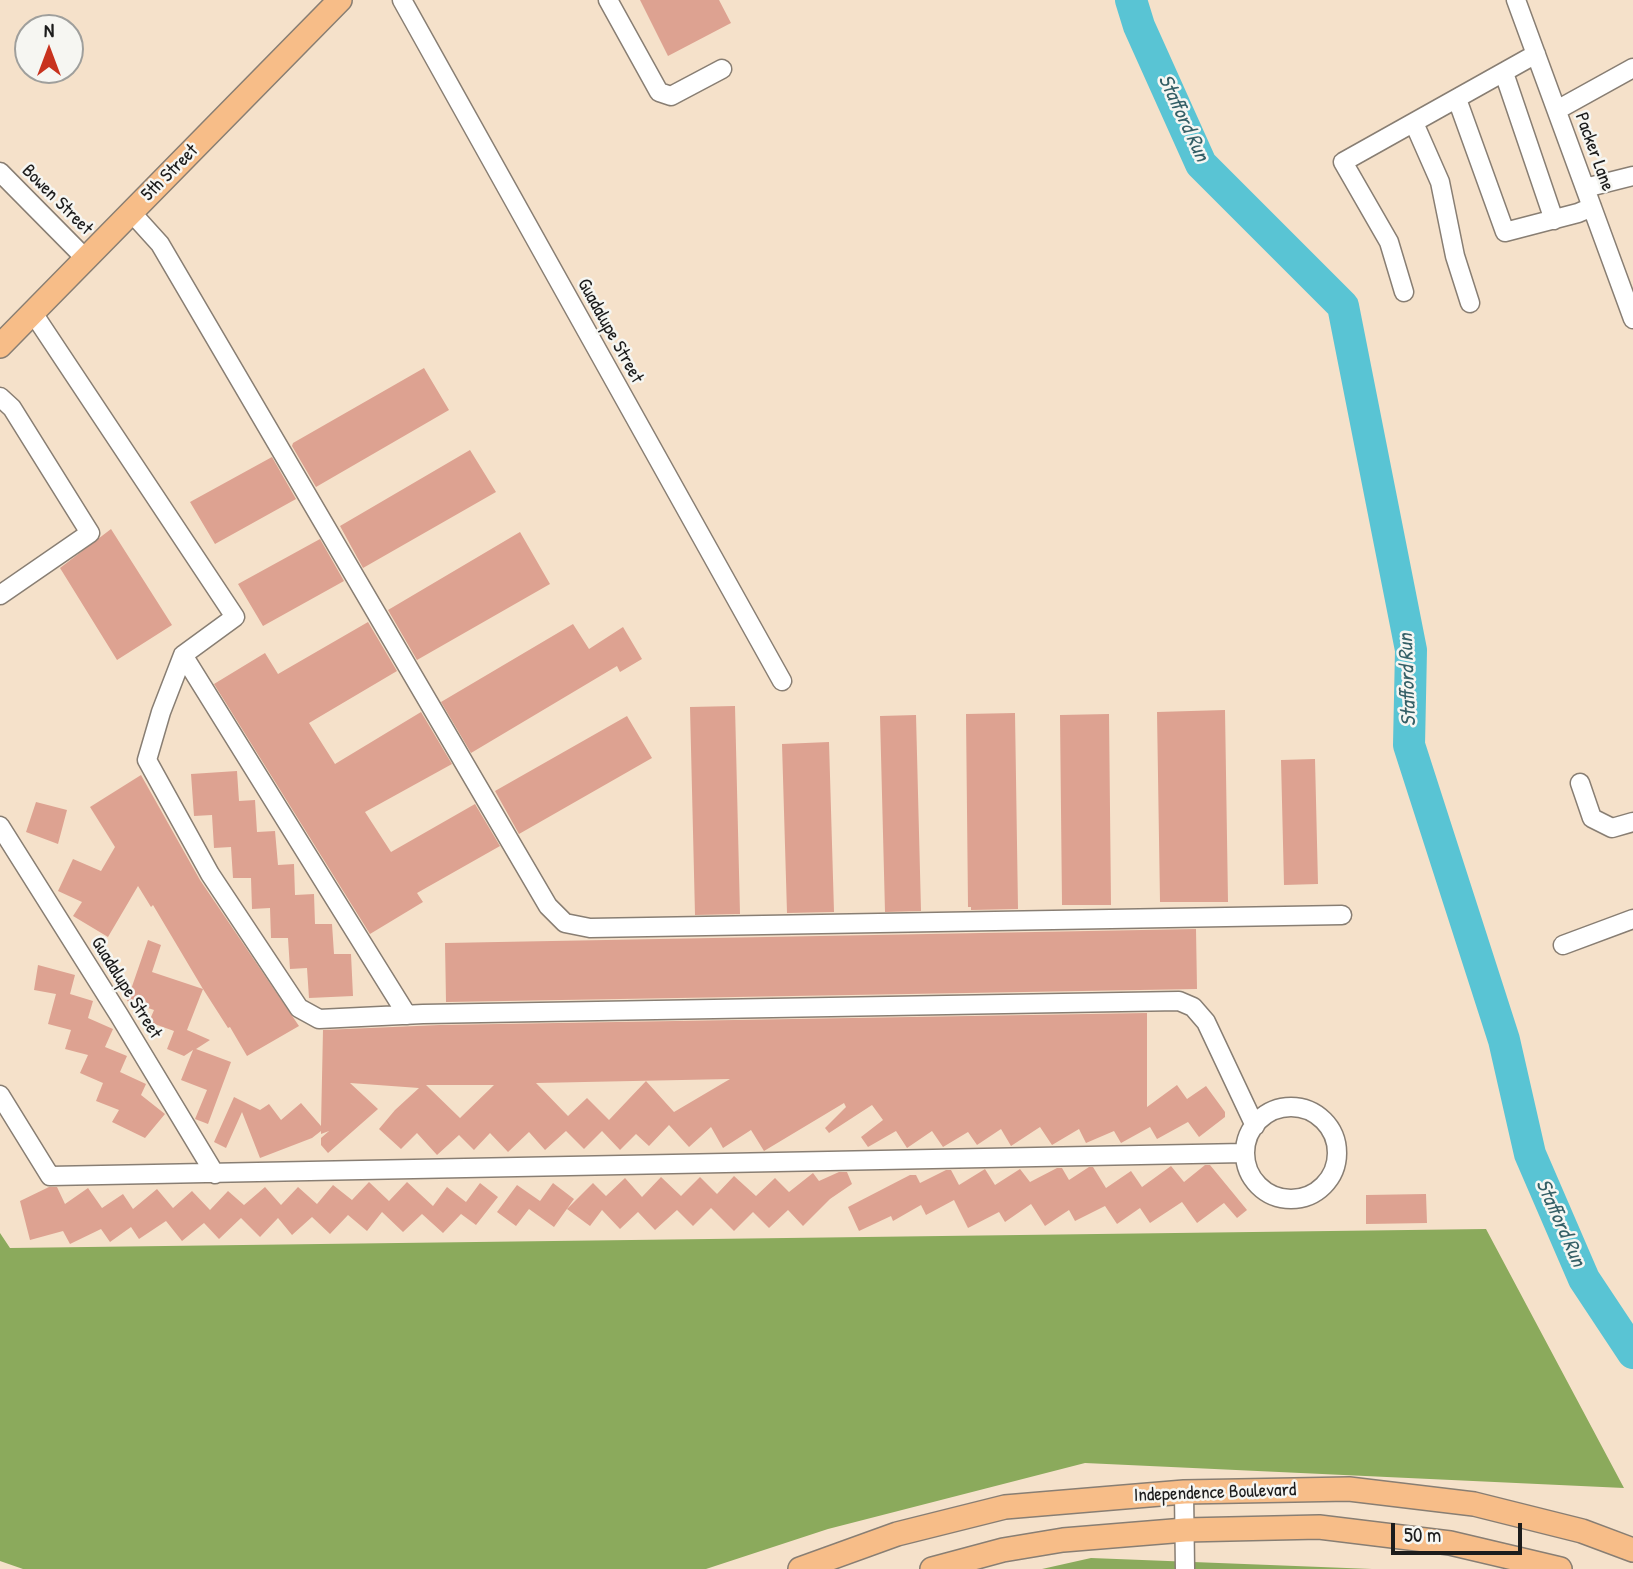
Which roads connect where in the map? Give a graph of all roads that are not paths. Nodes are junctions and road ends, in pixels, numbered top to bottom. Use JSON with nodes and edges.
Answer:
{"nodes":[{"id":1,"x":340,"y":0,"type":"edge"},
{"id":2,"x":402,"y":0,"type":"edge"},
{"id":3,"x":608,"y":0,"type":"edge"},
{"id":4,"x":1516,"y":0,"type":"edge"},
{"id":5,"x":1536,"y":54,"type":"junction"},
{"id":6,"x":1633,"y":68,"type":"edge"},
{"id":7,"x":722,"y":69,"type":"dead end"},
{"id":8,"x":1504,"y":73,"type":"junction"},
{"id":9,"x":1457,"y":99,"type":"junction"},
{"id":10,"x":1557,"y":110,"type":"junction"},
{"id":11,"x":1414,"y":123,"type":"junction"},
{"id":12,"x":0,"y":172,"type":"edge"},
{"id":13,"x":1633,"y":176,"type":"edge"},
{"id":14,"x":1585,"y":188,"type":"junction"},
{"id":15,"x":1592,"y":207,"type":"junction"},
{"id":16,"x":131,"y":212,"type":"junction"},
{"id":17,"x":1554,"y":220,"type":"junction"},
{"id":18,"x":85,"y":258,"type":"junction"},
{"id":19,"x":1404,"y":292,"type":"dead end"},
{"id":20,"x":1470,"y":303,"type":"dead end"},
{"id":21,"x":33,"y":313,"type":"junction"},
{"id":22,"x":1633,"y":319,"type":"edge"},
{"id":23,"x":0,"y":346,"type":"edge"},
{"id":24,"x":0,"y":397,"type":"edge"},
{"id":25,"x":0,"y":595,"type":"edge"},
{"id":26,"x":183,"y":655,"type":"junction"},
{"id":27,"x":782,"y":681,"type":"dead end"},
{"id":28,"x":1580,"y":783,"type":"dead end"},
{"id":29,"x":1633,"y":822,"type":"edge"},
{"id":30,"x":0,"y":826,"type":"edge"},
{"id":31,"x":1342,"y":915,"type":"dead end"},
{"id":32,"x":1633,"y":919,"type":"edge"},
{"id":33,"x":1563,"y":945,"type":"dead end"},
{"id":34,"x":407,"y":1015,"type":"junction"},
{"id":35,"x":0,"y":1095,"type":"edge"},
{"id":36,"x":1255,"y":1126,"type":"junction"},
{"id":37,"x":1244,"y":1153,"type":"junction"},
{"id":38,"x":215,"y":1174,"type":"junction"},
{"id":39,"x":1184,"y":1492,"type":"junction"},
{"id":40,"x":1185,"y":1530,"type":"junction"},
{"id":41,"x":1633,"y":1550,"type":"edge"},
{"id":42,"x":800,"y":1569,"type":"edge"},
{"id":43,"x":932,"y":1569,"type":"edge"},
{"id":44,"x":1185,"y":1569,"type":"edge"},
{"id":45,"x":1560,"y":1569,"type":"edge"}],
"edges":[{"from":1,"to":16,"type":"main road","name":"5th Street"},
{"from":2,"to":27,"type":"street","name":"Guadalupe Street"},
{"from":3,"to":7,"type":"street"},
{"from":4,"to":5,"type":"street","name":"Packer Lane"},
{"from":5,"to":8,"type":"street"},
{"from":5,"to":10,"type":"street","name":"Packer Lane"},
{"from":6,"to":10,"type":"street"},
{"from":8,"to":9,"type":"street"},
{"from":8,"to":17,"type":"street"},
{"from":9,"to":11,"type":"street"},
{"from":9,"to":17,"type":"street"},
{"from":10,"to":14,"type":"street","name":"Packer Lane"},
{"from":11,"to":19,"type":"street"},
{"from":11,"to":20,"type":"street"},
{"from":12,"to":18,"type":"street","name":"Bowen Street"},
{"from":13,"to":14,"type":"street"},
{"from":14,"to":15,"type":"street","name":"Packer Lane"},
{"from":15,"to":17,"type":"street"},
{"from":15,"to":22,"type":"street","name":"Packer Lane"},
{"from":16,"to":18,"type":"main road","name":"5th Street"},
{"from":16,"to":31,"type":"street"},
{"from":18,"to":21,"type":"main road","name":"5th Street"},
{"from":21,"to":23,"type":"main road","name":"5th Street"},
{"from":21,"to":26,"type":"street"},
{"from":24,"to":25,"type":"street"},
{"from":26,"to":34,"type":"street"},
{"from":26,"to":34,"type":"street"},
{"from":28,"to":29,"type":"street"},
{"from":30,"to":38,"type":"street","name":"Guadalupe Street"},
{"from":32,"to":33,"type":"street"},
{"from":34,"to":36,"type":"street"},
{"from":35,"to":38,"type":"street"},
{"from":36,"to":37,"type":"street"},
{"from":36,"to":37,"type":"street"},
{"from":37,"to":38,"type":"street"},
{"from":39,"to":40,"type":"street"},
{"from":39,"to":41,"type":"main road","name":"Independence Boulevard"},
{"from":39,"to":42,"type":"main road","name":"Independence Boulevard"},
{"from":40,"to":43,"type":"main road","name":"Independence Boulevard"},
{"from":40,"to":44,"type":"street"},
{"from":40,"to":45,"type":"main road","name":"Independence Boulevard"}]}
